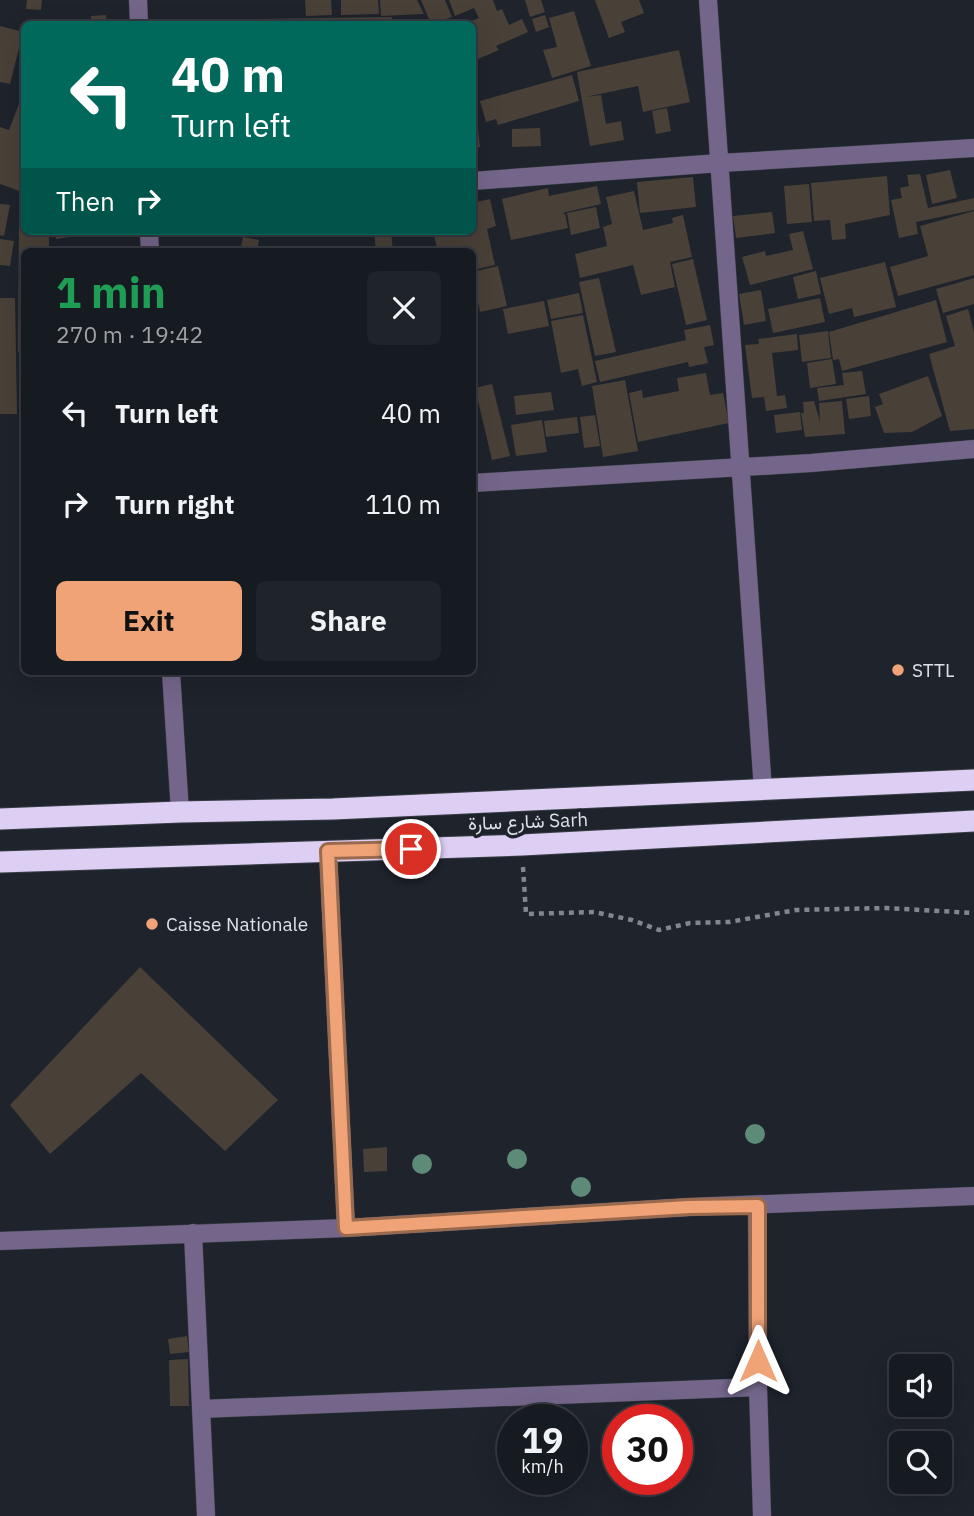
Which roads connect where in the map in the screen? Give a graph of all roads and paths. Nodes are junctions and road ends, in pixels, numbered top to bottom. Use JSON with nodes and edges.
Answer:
{"nodes":[{"id":1,"x":138,"y":0,"type":"edge"},
{"id":2,"x":708,"y":0,"type":"edge"},
{"id":3,"x":139,"y":21,"type":"edge"},
{"id":4,"x":974,"y":148,"type":"edge"},
{"id":5,"x":720,"y":163,"type":"junction"},
{"id":6,"x":476,"y":181,"type":"edge"},
{"id":7,"x":974,"y":449,"type":"edge"},
{"id":8,"x":740,"y":468,"type":"junction"},
{"id":9,"x":476,"y":483,"type":"edge"},
{"id":10,"x":171,"y":675,"type":"edge"},
{"id":11,"x":974,"y":780,"type":"edge"},
{"id":12,"x":763,"y":790,"type":"junction"},
{"id":13,"x":180,"y":812,"type":"junction"},
{"id":14,"x":0,"y":819,"type":"edge"},
{"id":15,"x":974,"y":821,"type":"edge"},
{"id":16,"x":522,"y":845,"type":"junction"},
{"id":17,"x":328,"y":851,"type":"junction"},
{"id":18,"x":0,"y":862,"type":"edge"},
{"id":19,"x":974,"y":913,"type":"edge"},
{"id":20,"x":974,"y":1196,"type":"edge"},
{"id":21,"x":758,"y":1206,"type":"junction"},
{"id":22,"x":346,"y":1228,"type":"junction"},
{"id":23,"x":193,"y":1233,"type":"junction"},
{"id":24,"x":0,"y":1241,"type":"edge"},
{"id":25,"x":758,"y":1387,"type":"junction"},
{"id":26,"x":201,"y":1409,"type":"junction"},
{"id":27,"x":206,"y":1516,"type":"edge"},
{"id":28,"x":762,"y":1516,"type":"edge"}],
"edges":[{"from":1,"to":3,"type":"street"},
{"from":2,"to":5,"type":"street"},
{"from":4,"to":5,"type":"street"},
{"from":5,"to":6,"type":"street"},
{"from":5,"to":8,"type":"street"},
{"from":7,"to":8,"type":"street"},
{"from":8,"to":9,"type":"street"},
{"from":8,"to":12,"type":"street"},
{"from":10,"to":13,"type":"street"},
{"from":11,"to":12,"type":"highway","name":"شارع سارة Sarh"},
{"from":12,"to":13,"type":"highway","name":"شارع سارة Sarh"},
{"from":13,"to":14,"type":"highway","name":"شارع سارة Sarh"},
{"from":15,"to":16,"type":"highway","name":"شارع سارة Sarh"},
{"from":16,"to":17,"type":"highway","name":"شارع سارة Sarh"},
{"from":16,"to":19,"type":"path"},
{"from":17,"to":18,"type":"highway","name":"شارع سارة Sarh"},
{"from":17,"to":22,"type":"street"},
{"from":20,"to":21,"type":"street"},
{"from":21,"to":22,"type":"street"},
{"from":21,"to":25,"type":"street"},
{"from":22,"to":23,"type":"street"},
{"from":23,"to":24,"type":"street"},
{"from":23,"to":26,"type":"street"},
{"from":25,"to":26,"type":"street"},
{"from":25,"to":28,"type":"street"},
{"from":26,"to":27,"type":"street"}]}
